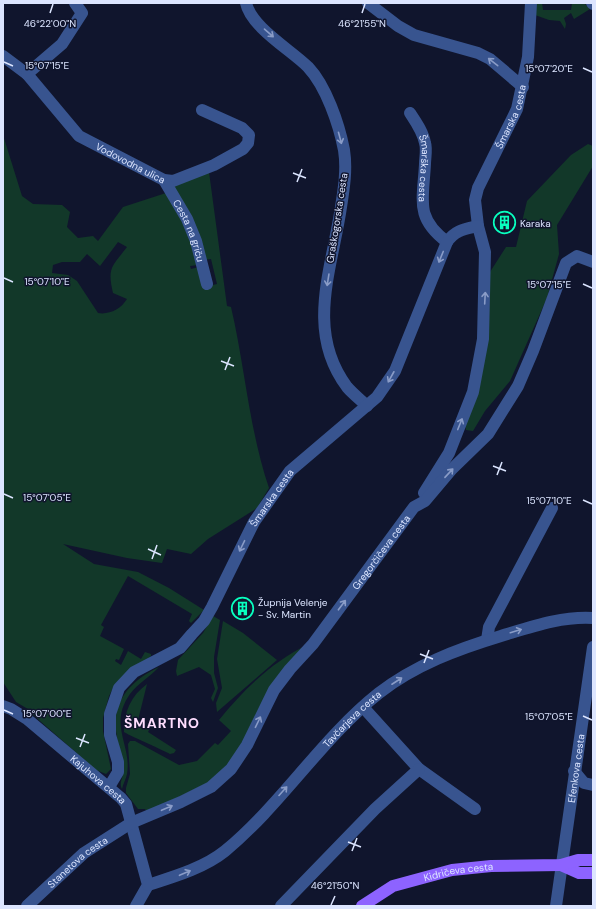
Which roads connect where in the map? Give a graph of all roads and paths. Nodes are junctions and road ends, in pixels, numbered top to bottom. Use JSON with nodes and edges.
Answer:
{"nodes":[{"id":1,"x":75,"y":3,"type":"edge"},
{"id":2,"x":246,"y":3,"type":"edge"},
{"id":3,"x":368,"y":3,"type":"edge"},
{"id":4,"x":531,"y":3,"type":"edge"},
{"id":5,"x":3,"y":56,"type":"edge"},
{"id":6,"x":27,"y":74,"type":"junction"},
{"id":7,"x":523,"y":87,"type":"junction"},
{"id":8,"x":202,"y":110,"type":"dead end"},
{"id":9,"x":410,"y":113,"type":"dead end"},
{"id":10,"x":164,"y":180,"type":"junction"},
{"id":11,"x":478,"y":226,"type":"junction"},
{"id":12,"x":447,"y":242,"type":"junction"},
{"id":13,"x":593,"y":262,"type":"edge"},
{"id":14,"x":207,"y":284,"type":"dead end"},
{"id":15,"x":367,"y":406,"type":"junction"},
{"id":16,"x":414,"y":507,"type":"junction"},
{"id":17,"x":552,"y":508,"type":"dead end"},
{"id":18,"x":593,"y":618,"type":"edge"},
{"id":19,"x":487,"y":640,"type":"junction"},
{"id":20,"x":593,"y":647,"type":"edge"},
{"id":21,"x":3,"y":706,"type":"edge"},
{"id":22,"x":362,"y":707,"type":"junction"},
{"id":23,"x":419,"y":769,"type":"junction"},
{"id":24,"x":574,"y":771,"type":"junction"},
{"id":25,"x":593,"y":785,"type":"edge"},
{"id":26,"x":109,"y":787,"type":"junction"},
{"id":27,"x":475,"y":809,"type":"dead end"},
{"id":28,"x":131,"y":824,"type":"junction"},
{"id":29,"x":593,"y":860,"type":"edge"},
{"id":30,"x":562,"y":865,"type":"junction"},
{"id":31,"x":593,"y":873,"type":"edge"},
{"id":32,"x":148,"y":885,"type":"junction"},
{"id":33,"x":27,"y":906,"type":"edge"},
{"id":34,"x":136,"y":906,"type":"edge"},
{"id":35,"x":281,"y":906,"type":"edge"},
{"id":36,"x":362,"y":906,"type":"edge"},
{"id":37,"x":556,"y":906,"type":"edge"}],
"edges":[{"from":1,"to":6,"type":"street"},
{"from":2,"to":15,"type":"street","name":"Graškogorska cesta","one_way":true},
{"from":7,"to":3,"type":"street","one_way":true},
{"from":4,"to":7,"type":"street","name":"Šmarska cesta"},
{"from":5,"to":6,"type":"street","name":"Vodovodna ulica"},
{"from":6,"to":10,"type":"street","name":"Vodovodna ulica"},
{"from":7,"to":11,"type":"street","name":"Šmarska cesta"},
{"from":8,"to":10,"type":"street","name":"Vodovodna ulica"},
{"from":9,"to":12,"type":"street","name":"Šmarška cesta"},
{"from":10,"to":14,"type":"street","name":"Cesta na griču"},
{"from":11,"to":12,"type":"street","name":"Šmarska cesta"},
{"from":16,"to":11,"type":"street","name":"Šmarska cesta","one_way":true},
{"from":12,"to":15,"type":"street","name":"Šmarska cesta","one_way":true},
{"from":16,"to":13,"type":"street","name":"Gregorčičeva cesta","one_way":true},
{"from":15,"to":26,"type":"street","name":"Šmarska cesta","one_way":true},
{"from":28,"to":16,"type":"street","name":"Gregorčičeva cesta","one_way":true},
{"from":17,"to":19,"type":"street"},
{"from":19,"to":18,"type":"street","name":"Tavčarjeva cesta","one_way":true},
{"from":22,"to":19,"type":"street","name":"Tavčarjeva cesta","one_way":true},
{"from":20,"to":24,"type":"street","name":"Efenkova cesta"},
{"from":21,"to":26,"type":"street","name":"Kajuhova cesta"},
{"from":22,"to":23,"type":"street"},
{"from":32,"to":22,"type":"street","name":"Tavčarjeva cesta","one_way":true},
{"from":23,"to":27,"type":"street"},
{"from":23,"to":35,"type":"street"},
{"from":24,"to":25,"type":"street"},
{"from":24,"to":30,"type":"street","name":"Efenkova cesta"},
{"from":26,"to":28,"type":"street","name":"Kajuhova cesta"},
{"from":28,"to":32,"type":"street","name":"Kajuhova cesta"},
{"from":28,"to":33,"type":"street","name":"Stanetova cesta"},
{"from":29,"to":30,"type":"main road","name":"Kidričeva cesta"},
{"from":30,"to":31,"type":"main road","name":"Kidričeva cesta"},
{"from":30,"to":36,"type":"main road","name":"Kidričeva cesta"},
{"from":30,"to":37,"type":"street","name":"Efenkova cesta"},
{"from":32,"to":34,"type":"street"}]}
